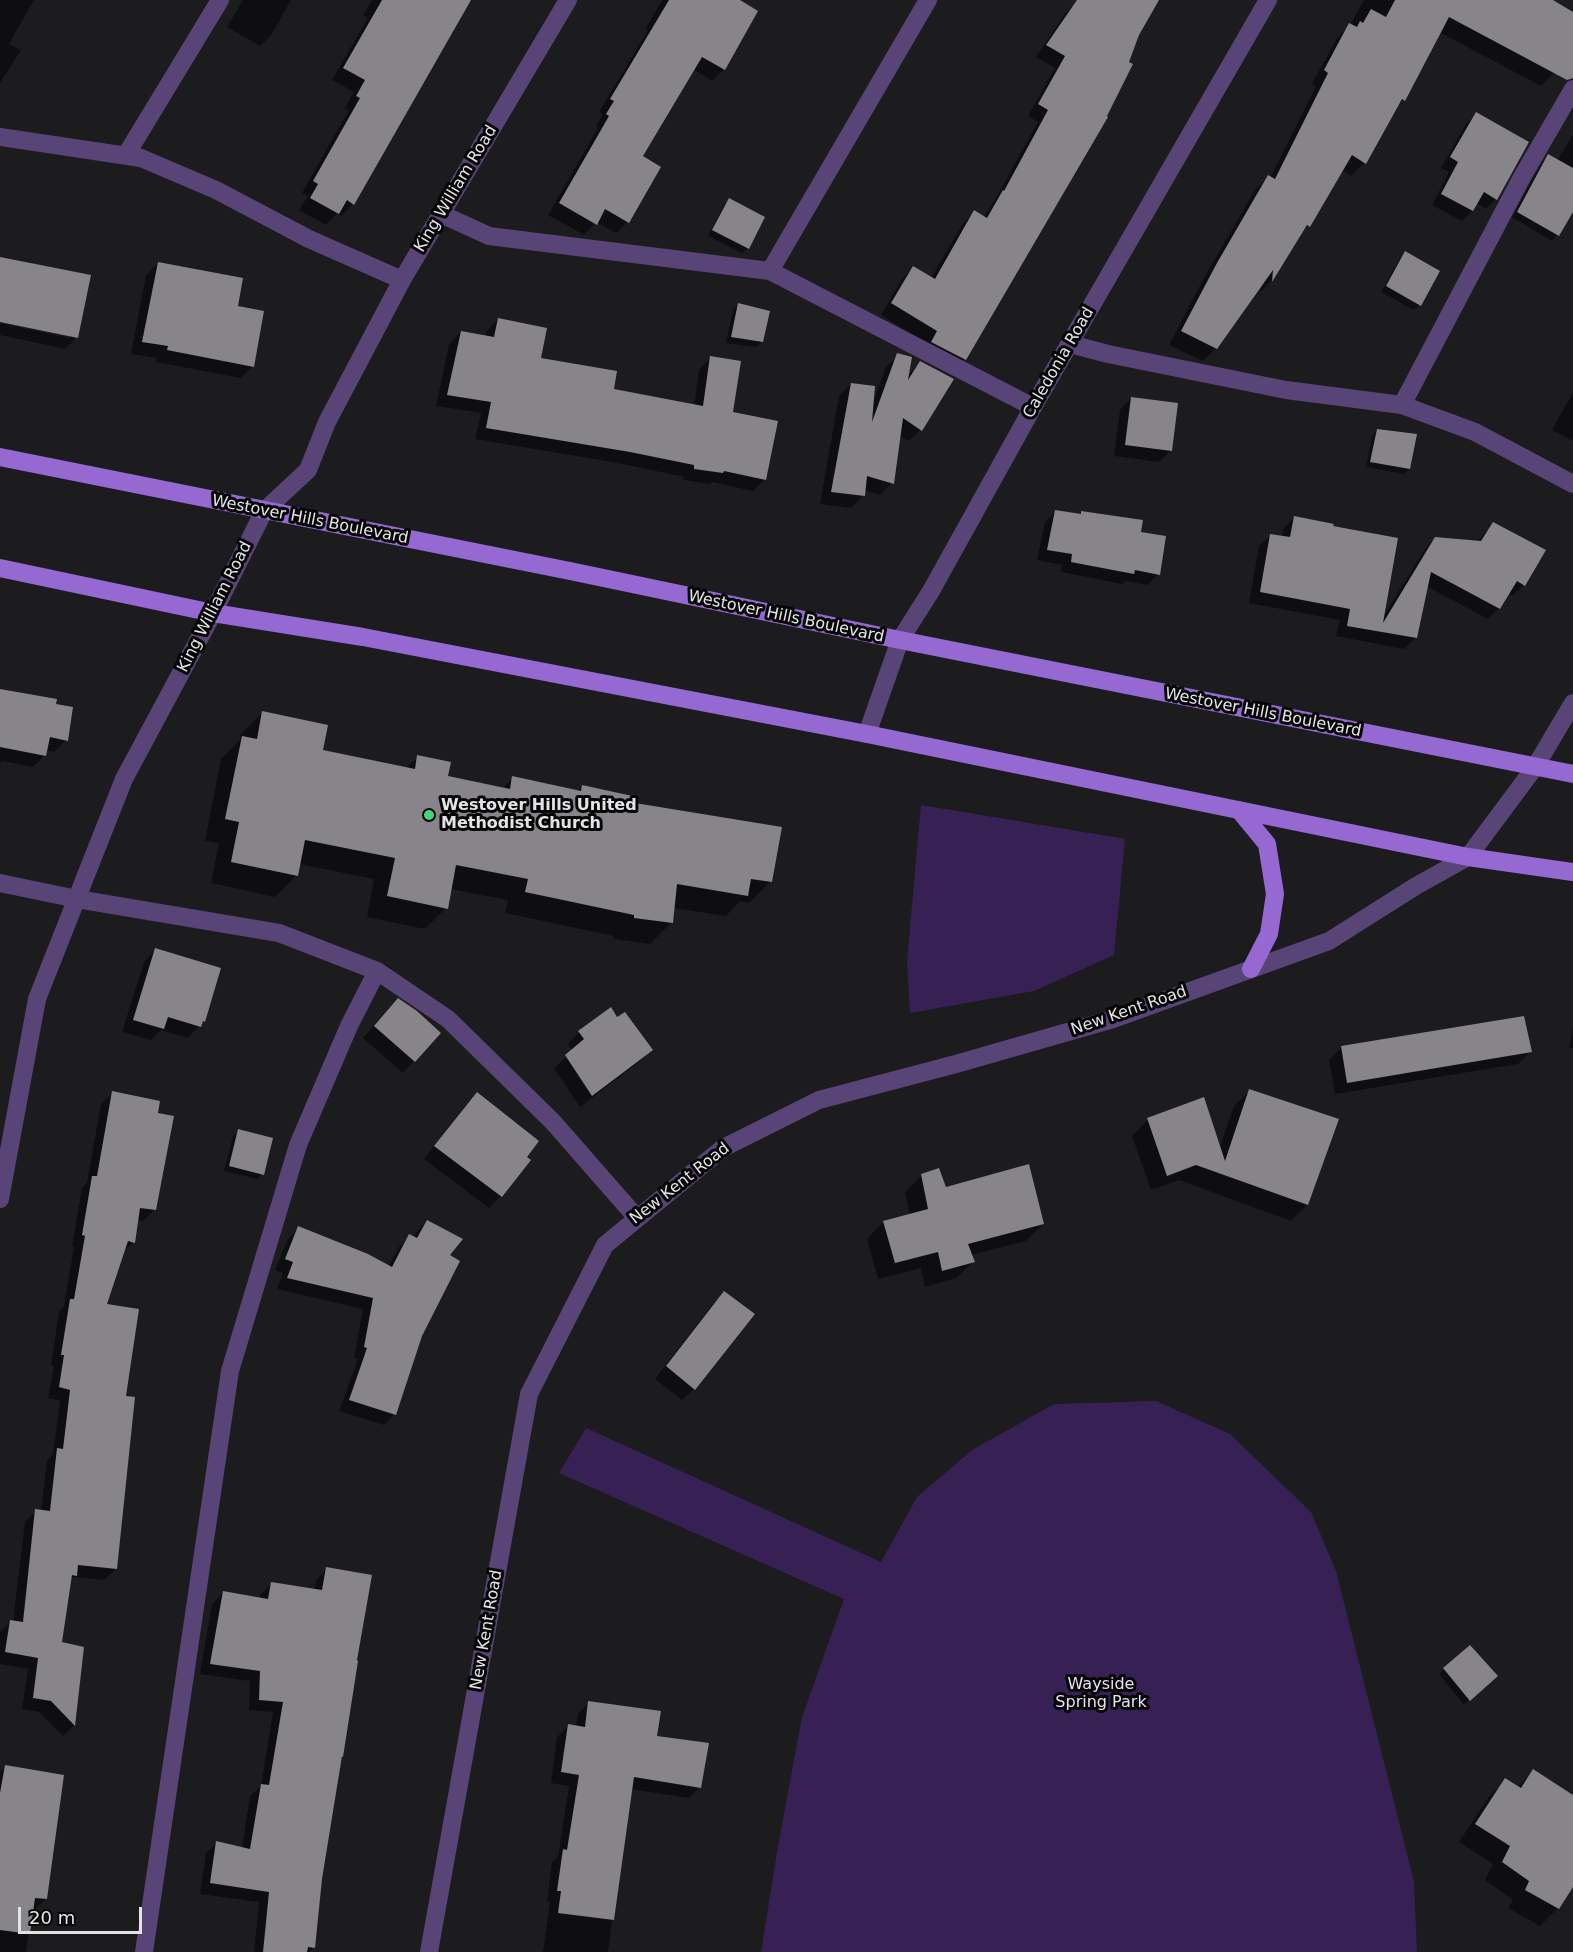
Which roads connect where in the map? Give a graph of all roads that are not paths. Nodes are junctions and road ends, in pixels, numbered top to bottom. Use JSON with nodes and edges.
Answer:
{"nodes":[{"id":1,"x":220,"y":0,"type":"edge"},
{"id":2,"x":568,"y":0,"type":"edge"},
{"id":3,"x":928,"y":0,"type":"edge"},
{"id":4,"x":1268,"y":0,"type":"edge"},
{"id":5,"x":1573,"y":89,"type":"edge"},
{"id":6,"x":0,"y":137,"type":"edge"},
{"id":7,"x":126,"y":155,"type":"junction"},
{"id":8,"x":441,"y":214,"type":"junction"},
{"id":9,"x":770,"y":271,"type":"junction"},
{"id":10,"x":402,"y":280,"type":"junction"},
{"id":11,"x":1070,"y":344,"type":"junction"},
{"id":12,"x":1402,"y":405,"type":"junction"},
{"id":13,"x":1033,"y":407,"type":"junction"},
{"id":14,"x":0,"y":457,"type":"edge"},
{"id":15,"x":1573,"y":484,"type":"edge"},
{"id":16,"x":264,"y":511,"type":"junction"},
{"id":17,"x":0,"y":568,"type":"edge"},
{"id":18,"x":213,"y":613,"type":"junction"},
{"id":19,"x":900,"y":640,"type":"junction"},
{"id":20,"x":1573,"y":703,"type":"edge"},
{"id":21,"x":867,"y":734,"type":"junction"},
{"id":22,"x":1534,"y":766,"type":"junction"},
{"id":23,"x":1573,"y":774,"type":"edge"},
{"id":24,"x":1239,"y":810,"type":"junction"},
{"id":25,"x":1468,"y":857,"type":"junction"},
{"id":26,"x":1573,"y":872,"type":"edge"},
{"id":27,"x":0,"y":883,"type":"edge"},
{"id":28,"x":76,"y":899,"type":"junction"},
{"id":29,"x":1251,"y":969,"type":"junction"},
{"id":30,"x":377,"y":971,"type":"junction"},
{"id":31,"x":0,"y":1199,"type":"edge"},
{"id":32,"x":637,"y":1218,"type":"junction"},
{"id":33,"x":144,"y":1952,"type":"edge"},
{"id":34,"x":429,"y":1952,"type":"edge"}],
"edges":[{"from":1,"to":7,"type":"street"},
{"from":2,"to":8,"type":"street","name":"King William Road"},
{"from":3,"to":9,"type":"street"},
{"from":4,"to":11,"type":"street","name":"Caledonia Road"},
{"from":5,"to":12,"type":"street"},
{"from":6,"to":7,"type":"street"},
{"from":7,"to":10,"type":"street"},
{"from":8,"to":9,"type":"street"},
{"from":8,"to":10,"type":"street","name":"King William Road"},
{"from":9,"to":13,"type":"street"},
{"from":10,"to":16,"type":"street","name":"King William Road"},
{"from":11,"to":12,"type":"street"},
{"from":11,"to":13,"type":"street","name":"Caledonia Road"},
{"from":12,"to":15,"type":"street"},
{"from":13,"to":19,"type":"street","name":"Caledonia Road"},
{"from":14,"to":16,"type":"main road","name":"Westover Hills Boulevard"},
{"from":16,"to":18,"type":"street","name":"King William Road"},
{"from":16,"to":19,"type":"main road","name":"Westover Hills Boulevard"},
{"from":17,"to":18,"type":"main road"},
{"from":18,"to":21,"type":"main road"},
{"from":18,"to":28,"type":"street","name":"King William Road"},
{"from":19,"to":21,"type":"street","name":"Caledonia Road"},
{"from":19,"to":22,"type":"main road","name":"Westover Hills Boulevard"},
{"from":20,"to":22,"type":"street","name":"New Kent Road"},
{"from":21,"to":24,"type":"main road"},
{"from":22,"to":23,"type":"main road","name":"Westover Hills Boulevard"},
{"from":22,"to":25,"type":"street","name":"New Kent Road"},
{"from":24,"to":25,"type":"main road"},
{"from":24,"to":29,"type":"main road"},
{"from":25,"to":26,"type":"main road"},
{"from":25,"to":29,"type":"street","name":"New Kent Road"},
{"from":27,"to":28,"type":"street"},
{"from":28,"to":30,"type":"street"},
{"from":28,"to":31,"type":"street","name":"King William Road"},
{"from":29,"to":32,"type":"street","name":"New Kent Road"},
{"from":30,"to":32,"type":"street"},
{"from":30,"to":33,"type":"street"},
{"from":32,"to":34,"type":"street","name":"New Kent Road"}]}
